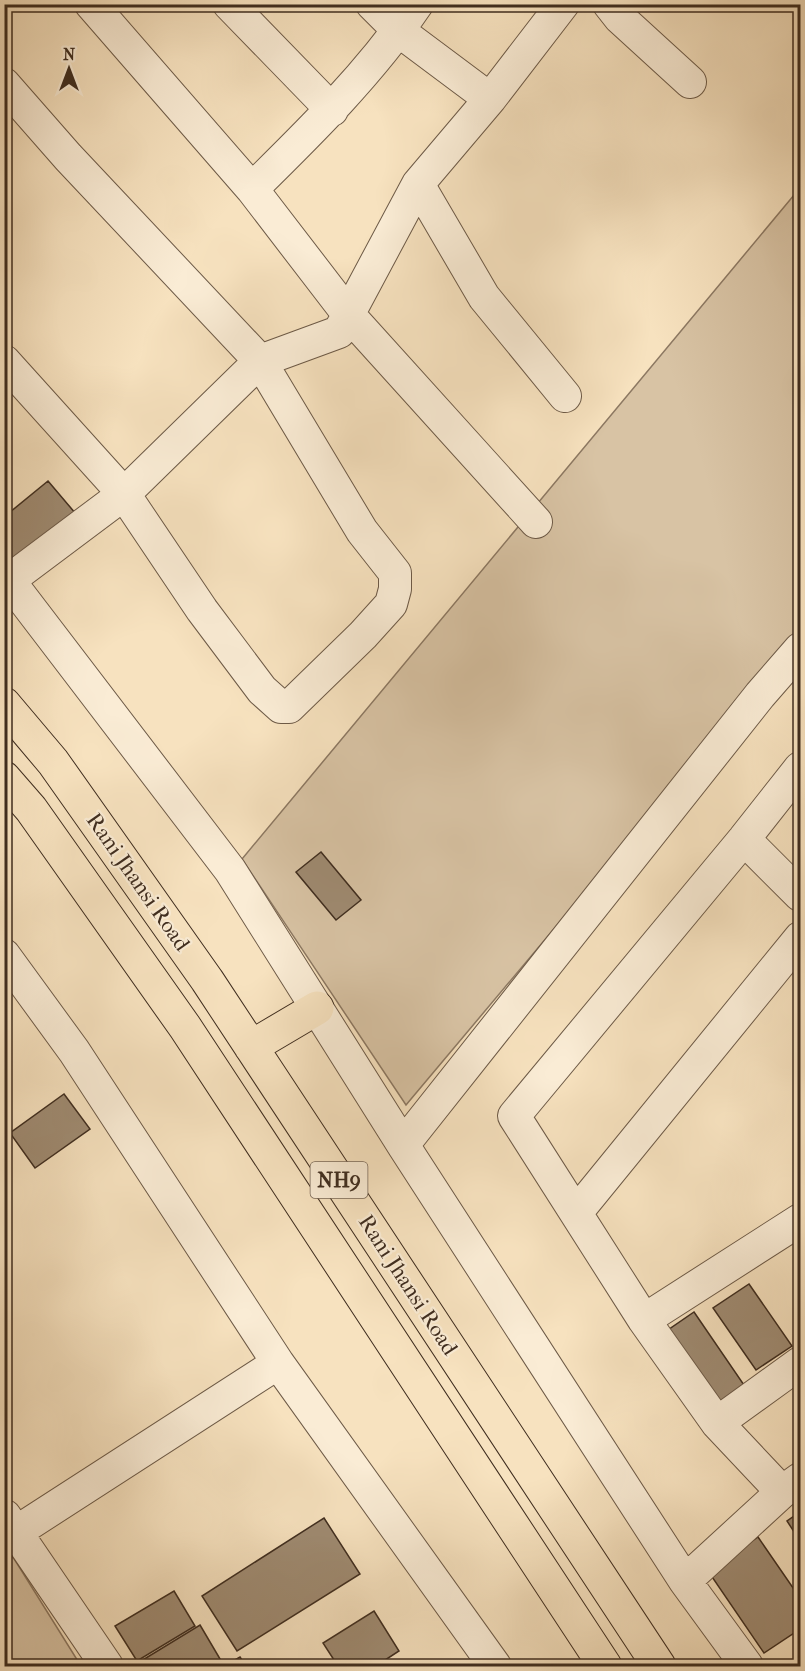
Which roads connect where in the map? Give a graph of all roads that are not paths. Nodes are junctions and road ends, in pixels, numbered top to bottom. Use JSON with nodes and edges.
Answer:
{"nodes":[{"id":1,"x":92,"y":4,"type":"edge"},
{"id":2,"x":229,"y":4,"type":"edge"},
{"id":3,"x":372,"y":4,"type":"edge"},
{"id":4,"x":417,"y":4,"type":"edge"},
{"id":5,"x":563,"y":4,"type":"edge"},
{"id":6,"x":609,"y":4,"type":"edge"},
{"id":7,"x":399,"y":31,"type":"junction"},
{"id":8,"x":690,"y":82,"type":"dead end"},
{"id":9,"x":4,"y":84,"type":"edge"},
{"id":10,"x":490,"y":99,"type":"junction"},
{"id":11,"x":332,"y":110,"type":"junction"},
{"id":12,"x":418,"y":184,"type":"junction"},
{"id":13,"x":252,"y":189,"type":"junction"},
{"id":14,"x":348,"y":314,"type":"junction"},
{"id":15,"x":4,"y":361,"type":"edge"},
{"id":16,"x":260,"y":361,"type":"junction"},
{"id":17,"x":565,"y":396,"type":"dead end"},
{"id":18,"x":124,"y":494,"type":"junction"},
{"id":19,"x":536,"y":522,"type":"dead end"},
{"id":20,"x":6,"y":579,"type":"edge"},
{"id":21,"x":801,"y":649,"type":"edge"},
{"id":22,"x":4,"y":704,"type":"edge"},
{"id":23,"x":801,"y":768,"type":"edge"},
{"id":24,"x":4,"y":777,"type":"edge"},
{"id":25,"x":744,"y":839,"type":"junction"},
{"id":26,"x":801,"y":895,"type":"edge"},
{"id":27,"x":801,"y":938,"type":"edge"},
{"id":28,"x":4,"y":955,"type":"edge"},
{"id":29,"x":317,"y":1008,"type":"junction"},
{"id":30,"x":251,"y":1047,"type":"junction"},
{"id":31,"x":403,"y":1145,"type":"junction"},
{"id":32,"x":357,"y":1207,"type":"junction"},
{"id":33,"x":576,"y":1213,"type":"junction"},
{"id":34,"x":801,"y":1220,"type":"edge"},
{"id":35,"x":318,"y":1228,"type":"junction"},
{"id":36,"x":407,"y":1284,"type":"junction"},
{"id":37,"x":370,"y":1310,"type":"junction"},
{"id":38,"x":644,"y":1320,"type":"junction"},
{"id":39,"x":278,"y":1363,"type":"junction"},
{"id":40,"x":801,"y":1363,"type":"edge"},
{"id":41,"x":717,"y":1423,"type":"junction"},
{"id":42,"x":791,"y":1486,"type":"edge"},
{"id":43,"x":8,"y":1530,"type":"edge"},
{"id":44,"x":685,"y":1581,"type":"junction"},
{"id":45,"x":107,"y":1666,"type":"edge"},
{"id":46,"x":495,"y":1666,"type":"edge"},
{"id":47,"x":605,"y":1666,"type":"edge"},
{"id":48,"x":659,"y":1666,"type":"edge"},
{"id":49,"x":747,"y":1666,"type":"edge"}],
"edges":[{"from":1,"to":13,"type":"street"},
{"from":2,"to":11,"type":"street"},
{"from":3,"to":7,"type":"street"},
{"from":4,"to":7,"type":"street"},
{"from":5,"to":10,"type":"street"},
{"from":6,"to":8,"type":"street"},
{"from":7,"to":10,"type":"street"},
{"from":7,"to":11,"type":"street"},
{"from":9,"to":16,"type":"street"},
{"from":10,"to":12,"type":"street"},
{"from":11,"to":13,"type":"street"},
{"from":12,"to":14,"type":"street"},
{"from":12,"to":17,"type":"street"},
{"from":13,"to":14,"type":"street"},
{"from":14,"to":16,"type":"street"},
{"from":14,"to":19,"type":"street"},
{"from":15,"to":18,"type":"street"},
{"from":16,"to":18,"type":"street"},
{"from":16,"to":18,"type":"street"},
{"from":18,"to":20,"type":"street"},
{"from":20,"to":29,"type":"street"},
{"from":21,"to":31,"type":"street"},
{"from":22,"to":30,"type":"highway","name":"Rani Jhansi Road","number":"NH9"},
{"from":23,"to":25,"type":"street"},
{"from":24,"to":35,"type":"highway","name":"Rani Jhansi Road","number":"NH9"},
{"from":25,"to":26,"type":"street"},
{"from":25,"to":33,"type":"street"},
{"from":27,"to":33,"type":"street"},
{"from":28,"to":39,"type":"street"},
{"from":29,"to":30,"type":"highway"},
{"from":29,"to":31,"type":"street"},
{"from":30,"to":32,"type":"highway","name":"Rani Jhansi Road","number":"NH9"},
{"from":31,"to":44,"type":"street"},
{"from":32,"to":35,"type":"highway"},
{"from":32,"to":36,"type":"highway","name":"Rani Jhansi Road","number":"NH9"},
{"from":33,"to":38,"type":"street"},
{"from":34,"to":38,"type":"street"},
{"from":35,"to":37,"type":"highway","name":"Rani Jhansi Road","number":"NH9"},
{"from":36,"to":37,"type":"highway"},
{"from":36,"to":48,"type":"highway","name":"Rani Jhansi Road","number":"NH9"},
{"from":37,"to":47,"type":"highway","name":"Rani Jhansi Road","number":"NH9"},
{"from":38,"to":41,"type":"street"},
{"from":39,"to":43,"type":"street"},
{"from":39,"to":46,"type":"street"},
{"from":40,"to":41,"type":"street"},
{"from":41,"to":42,"type":"street"},
{"from":42,"to":44,"type":"street"},
{"from":43,"to":45,"type":"street"},
{"from":44,"to":49,"type":"street"}]}
